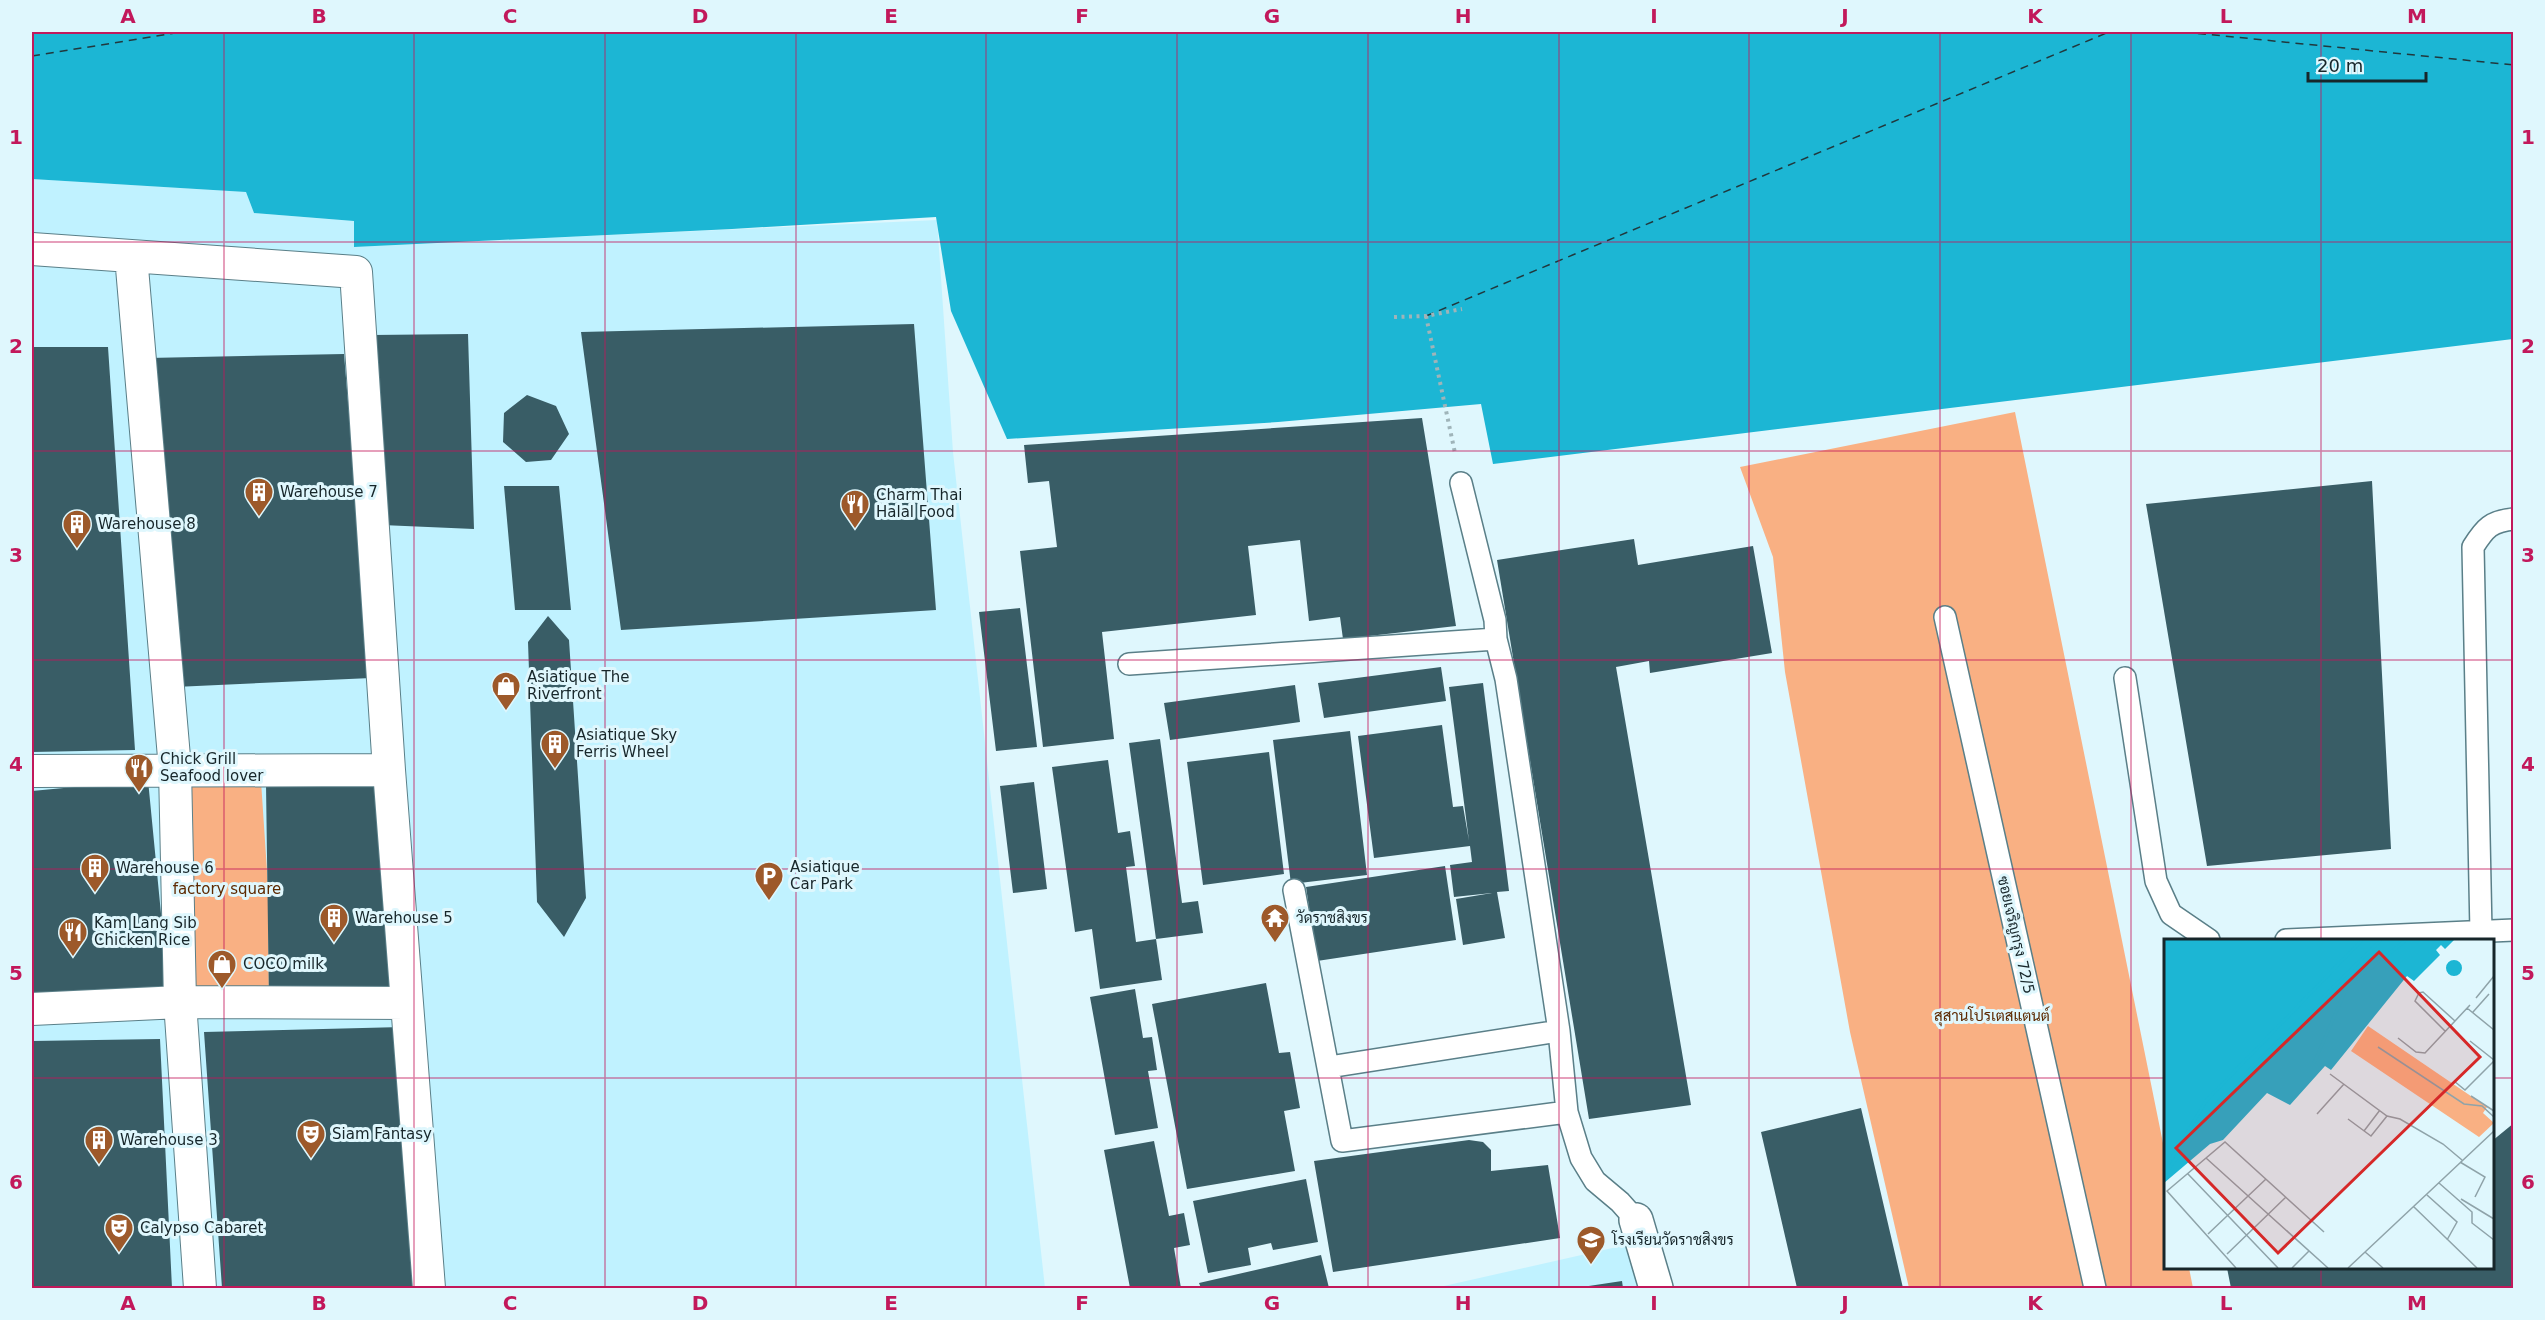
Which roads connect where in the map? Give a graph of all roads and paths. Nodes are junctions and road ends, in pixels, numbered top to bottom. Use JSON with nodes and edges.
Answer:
{"nodes":[{"id":1,"x":32,"y":249,"type":"edge"},
{"id":2,"x":131,"y":256,"type":"junction"},
{"id":3,"x":1462,"y":309,"type":"dead end"},
{"id":4,"x":1394,"y":316,"type":"dead end"},
{"id":5,"x":1426,"y":316,"type":"junction"},
{"id":6,"x":1461,"y":483,"type":"joint"},
{"id":7,"x":2514,"y":519,"type":"edge"},
{"id":8,"x":1945,"y":616,"type":"dead end"},
{"id":9,"x":1496,"y":639,"type":"junction"},
{"id":10,"x":1129,"y":664,"type":"dead end"},
{"id":11,"x":2125,"y":678,"type":"dead end"},
{"id":12,"x":175,"y":769,"type":"junction"},
{"id":13,"x":389,"y":770,"type":"junction"},
{"id":14,"x":32,"y":771,"type":"edge"},
{"id":15,"x":1294,"y":890,"type":"dead end"},
{"id":16,"x":2514,"y":930,"type":"edge"},
{"id":17,"x":2481,"y":932,"type":"junction"},
{"id":18,"x":2208,"y":939,"type":"edge"},
{"id":19,"x":2310,"y":939,"type":"edge"},
{"id":20,"x":180,"y":1002,"type":"junction"},
{"id":21,"x":407,"y":1003,"type":"junction"},
{"id":22,"x":32,"y":1008,"type":"edge"},
{"id":23,"x":1559,"y":1031,"type":"junction"},
{"id":24,"x":1329,"y":1067,"type":"junction"},
{"id":25,"x":1568,"y":1112,"type":"junction"},
{"id":26,"x":1636,"y":1220,"type":"joint"},
{"id":27,"x":200,"y":1288,"type":"edge"},
{"id":28,"x":429,"y":1288,"type":"edge"},
{"id":29,"x":1656,"y":1288,"type":"edge"},
{"id":30,"x":2095,"y":1288,"type":"edge"}],
"edges":[{"from":1,"to":2,"type":"street"},
{"from":2,"to":12,"type":"street"},
{"from":2,"to":13,"type":"street"},
{"from":3,"to":5,"type":"path"},
{"from":4,"to":5,"type":"path"},
{"from":5,"to":6,"type":"path"},
{"from":6,"to":9,"type":"lane"},
{"from":7,"to":17,"type":"lane"},
{"from":8,"to":30,"type":"lane","name":"ซอยเจริญกรุง 72/5"},
{"from":9,"to":10,"type":"lane"},
{"from":9,"to":23,"type":"lane"},
{"from":11,"to":18,"type":"lane"},
{"from":12,"to":13,"type":"street"},
{"from":12,"to":14,"type":"street"},
{"from":12,"to":20,"type":"street"},
{"from":13,"to":21,"type":"street"},
{"from":15,"to":24,"type":"lane"},
{"from":16,"to":17,"type":"lane"},
{"from":17,"to":19,"type":"lane"},
{"from":20,"to":21,"type":"street"},
{"from":20,"to":22,"type":"street"},
{"from":20,"to":27,"type":"street"},
{"from":21,"to":28,"type":"street"},
{"from":23,"to":24,"type":"lane"},
{"from":23,"to":25,"type":"lane"},
{"from":24,"to":25,"type":"lane"},
{"from":25,"to":26,"type":"lane"},
{"from":26,"to":29,"type":"street"}]}
